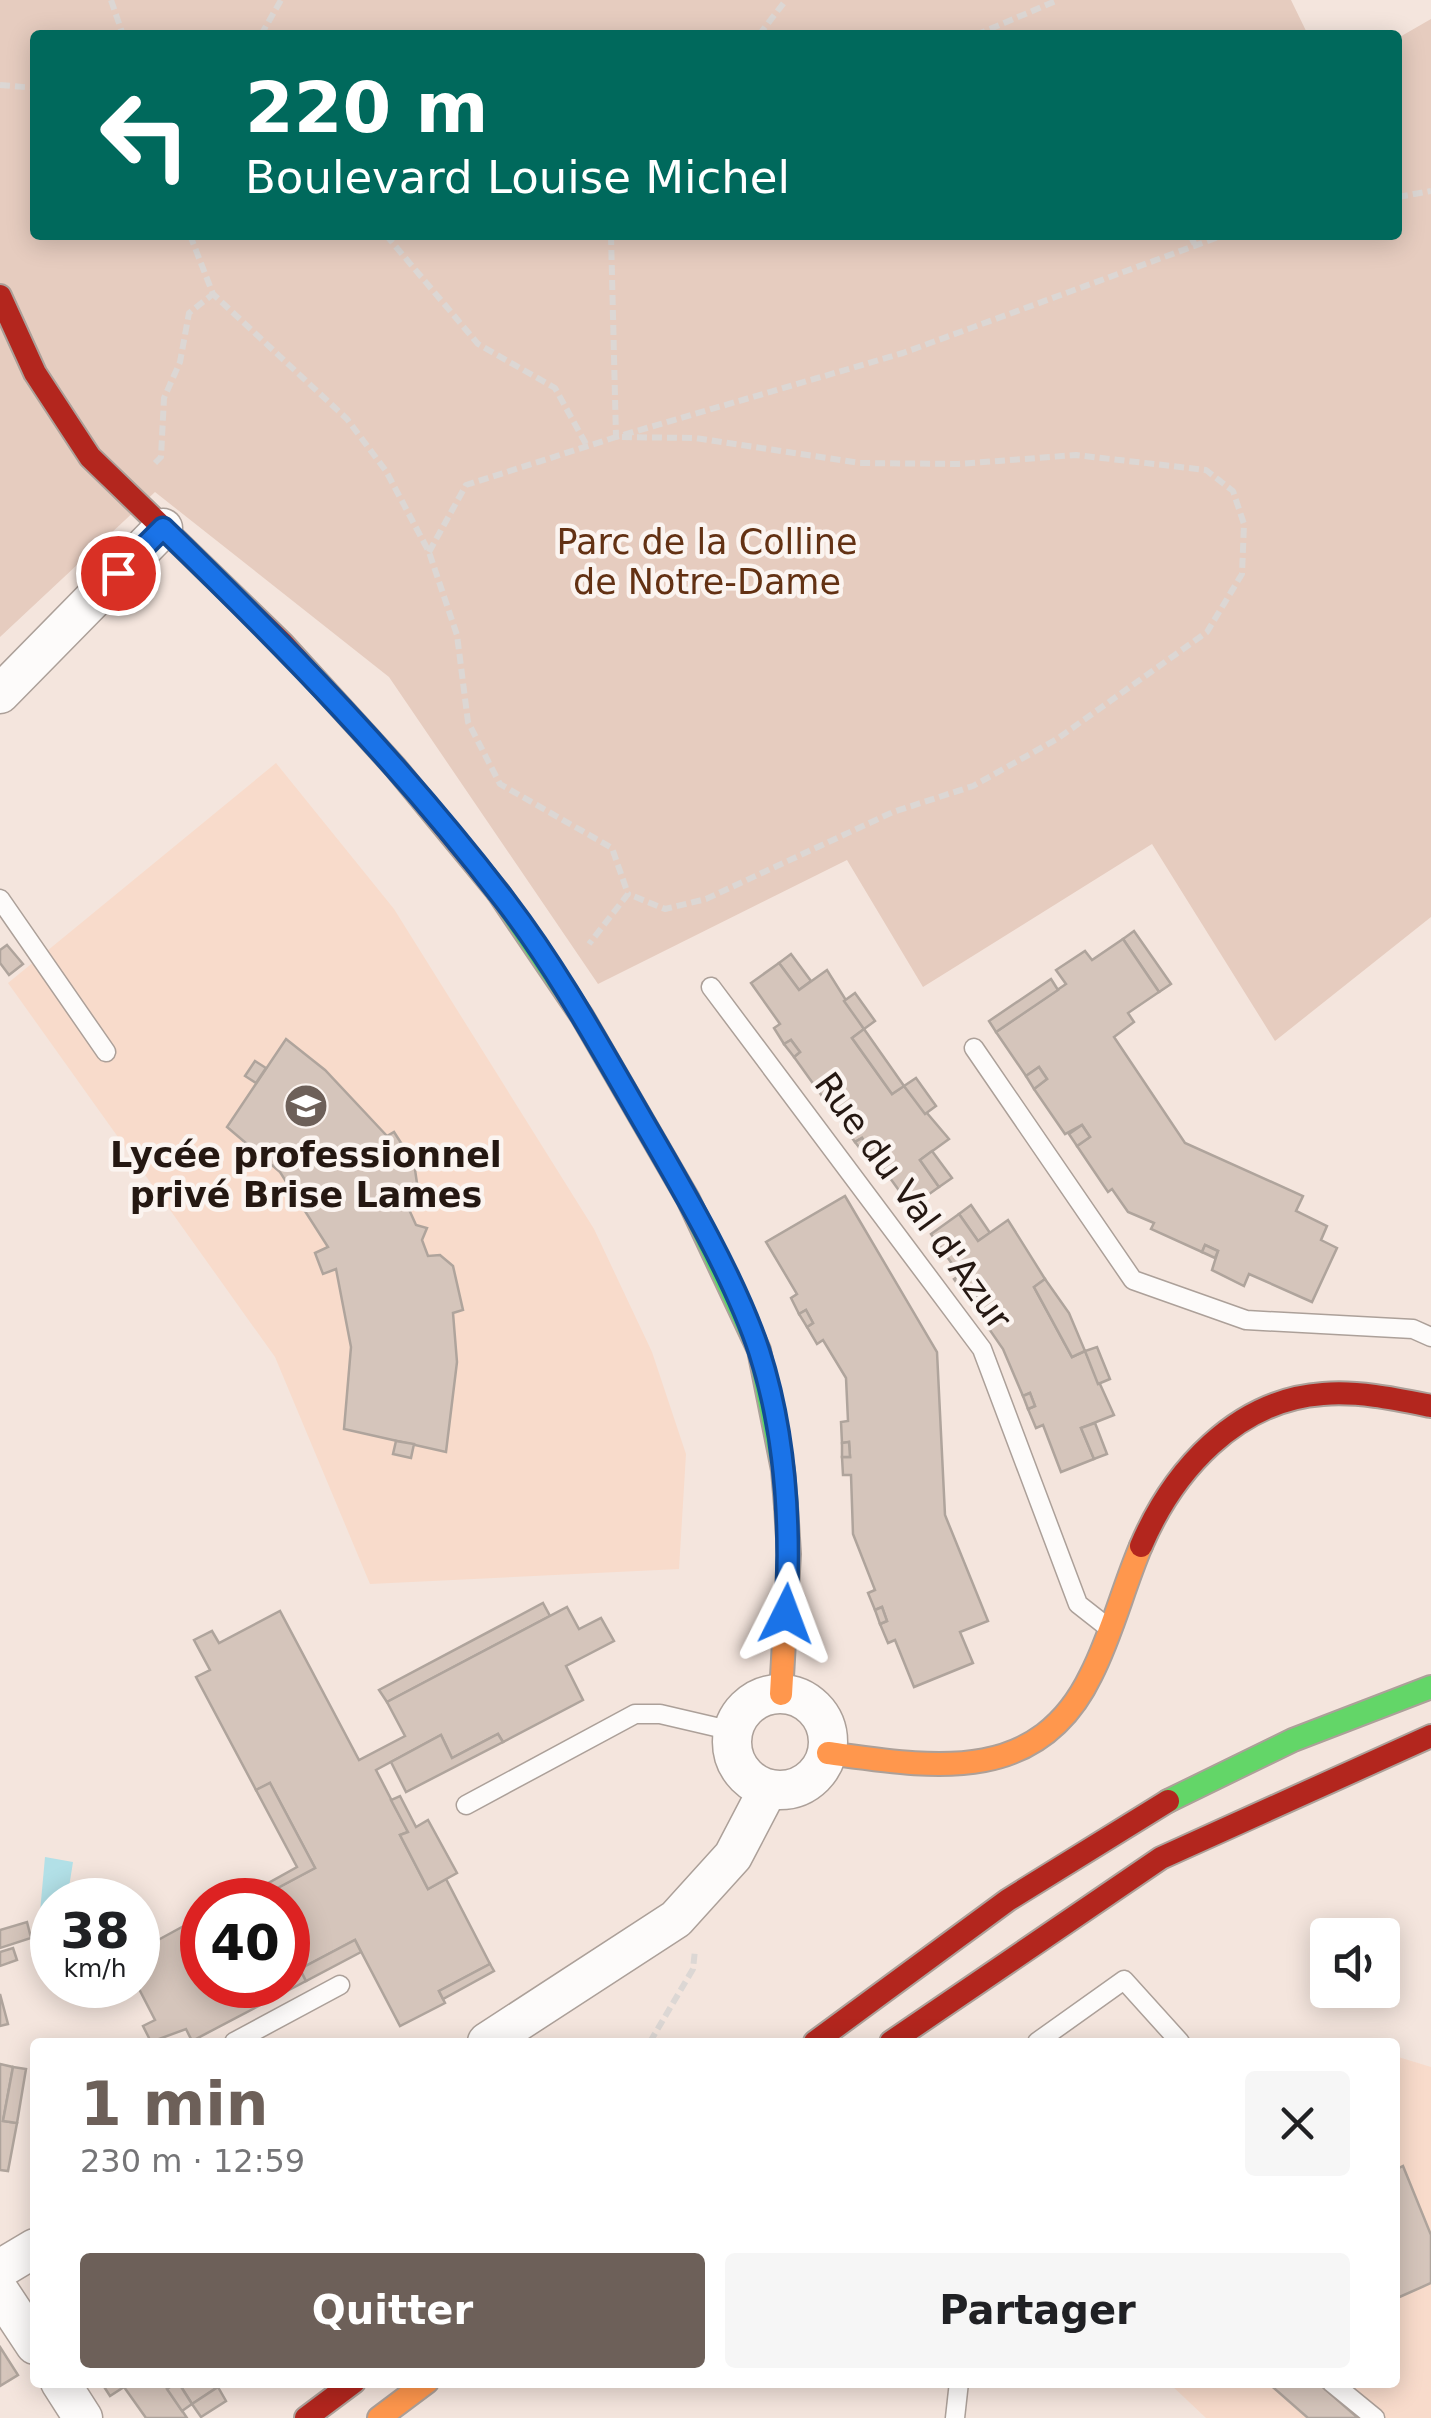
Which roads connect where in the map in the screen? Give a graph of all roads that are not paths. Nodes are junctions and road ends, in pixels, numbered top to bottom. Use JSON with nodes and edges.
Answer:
{"nodes":[{"id":1,"x":0,"y":296,"type":"edge"},
{"id":2,"x":163,"y":528,"type":"junction"},
{"id":3,"x":0,"y":694,"type":"edge"},
{"id":4,"x":0,"y":899,"type":"edge"},
{"id":5,"x":710,"y":987,"type":"dead end"},
{"id":6,"x":974,"y":1048,"type":"dead end"},
{"id":7,"x":106,"y":1052,"type":"dead end"},
{"id":8,"x":1431,"y":1337,"type":"edge"},
{"id":9,"x":1431,"y":1406,"type":"edge"},
{"id":10,"x":1110,"y":1629,"type":"junction"},
{"id":11,"x":1431,"y":1687,"type":"edge"},
{"id":12,"x":781,"y":1694,"type":"junction"},
{"id":13,"x":733,"y":1731,"type":"junction"},
{"id":14,"x":1431,"y":1736,"type":"edge"},
{"id":15,"x":828,"y":1753,"type":"junction"},
{"id":16,"x":768,"y":1789,"type":"junction"},
{"id":17,"x":466,"y":1804,"type":"dead end"},
{"id":18,"x":340,"y":1985,"type":"dead end"},
{"id":19,"x":849,"y":2018,"type":"junction"},
{"id":20,"x":241,"y":2038,"type":"edge"},
{"id":21,"x":493,"y":2038,"type":"edge"},
{"id":22,"x":821,"y":2038,"type":"edge"},
{"id":23,"x":838,"y":2038,"type":"edge"},
{"id":24,"x":897,"y":2038,"type":"edge"},
{"id":25,"x":1043,"y":2038,"type":"edge"},
{"id":26,"x":1176,"y":2038,"type":"edge"},
{"id":27,"x":30,"y":2251,"type":"edge"},
{"id":28,"x":0,"y":2269,"type":"edge"},
{"id":29,"x":0,"y":2292,"type":"edge"},
{"id":30,"x":30,"y":2337,"type":"edge"},
{"id":31,"x":64,"y":2388,"type":"edge"},
{"id":32,"x":346,"y":2388,"type":"edge"},
{"id":33,"x":419,"y":2388,"type":"edge"},
{"id":34,"x":958,"y":2388,"type":"edge"},
{"id":35,"x":1339,"y":2388,"type":"edge"},
{"id":36,"x":83,"y":2418,"type":"edge"},
{"id":37,"x":306,"y":2418,"type":"edge"},
{"id":38,"x":379,"y":2418,"type":"edge"},
{"id":39,"x":955,"y":2418,"type":"edge"},
{"id":40,"x":1375,"y":2418,"type":"edge"}],
"edges":[{"from":1,"to":2,"type":"street"},
{"from":2,"to":3,"type":"street"},
{"from":2,"to":12,"type":"street"},
{"from":4,"to":7,"type":"lane"},
{"from":5,"to":10,"type":"lane","name":"Rue du Val d'Azur"},
{"from":6,"to":8,"type":"lane"},
{"from":9,"to":10,"type":"street"},
{"from":10,"to":15,"type":"street"},
{"from":11,"to":19,"type":"street"},
{"from":12,"to":13,"type":"street"},
{"from":12,"to":15,"type":"street"},
{"from":13,"to":16,"type":"street"},
{"from":13,"to":17,"type":"lane"},
{"from":14,"to":24,"type":"street"},
{"from":15,"to":16,"type":"street"},
{"from":16,"to":21,"type":"street"},
{"from":18,"to":20,"type":"lane"},
{"from":19,"to":22,"type":"street"},
{"from":19,"to":23,"type":"lane"},
{"from":25,"to":26,"type":"lane"},
{"from":27,"to":28,"type":"street"},
{"from":29,"to":30,"type":"street"},
{"from":31,"to":36,"type":"street"},
{"from":32,"to":37,"type":"street"},
{"from":33,"to":38,"type":"street"},
{"from":34,"to":39,"type":"lane"},
{"from":35,"to":40,"type":"lane"}]}
